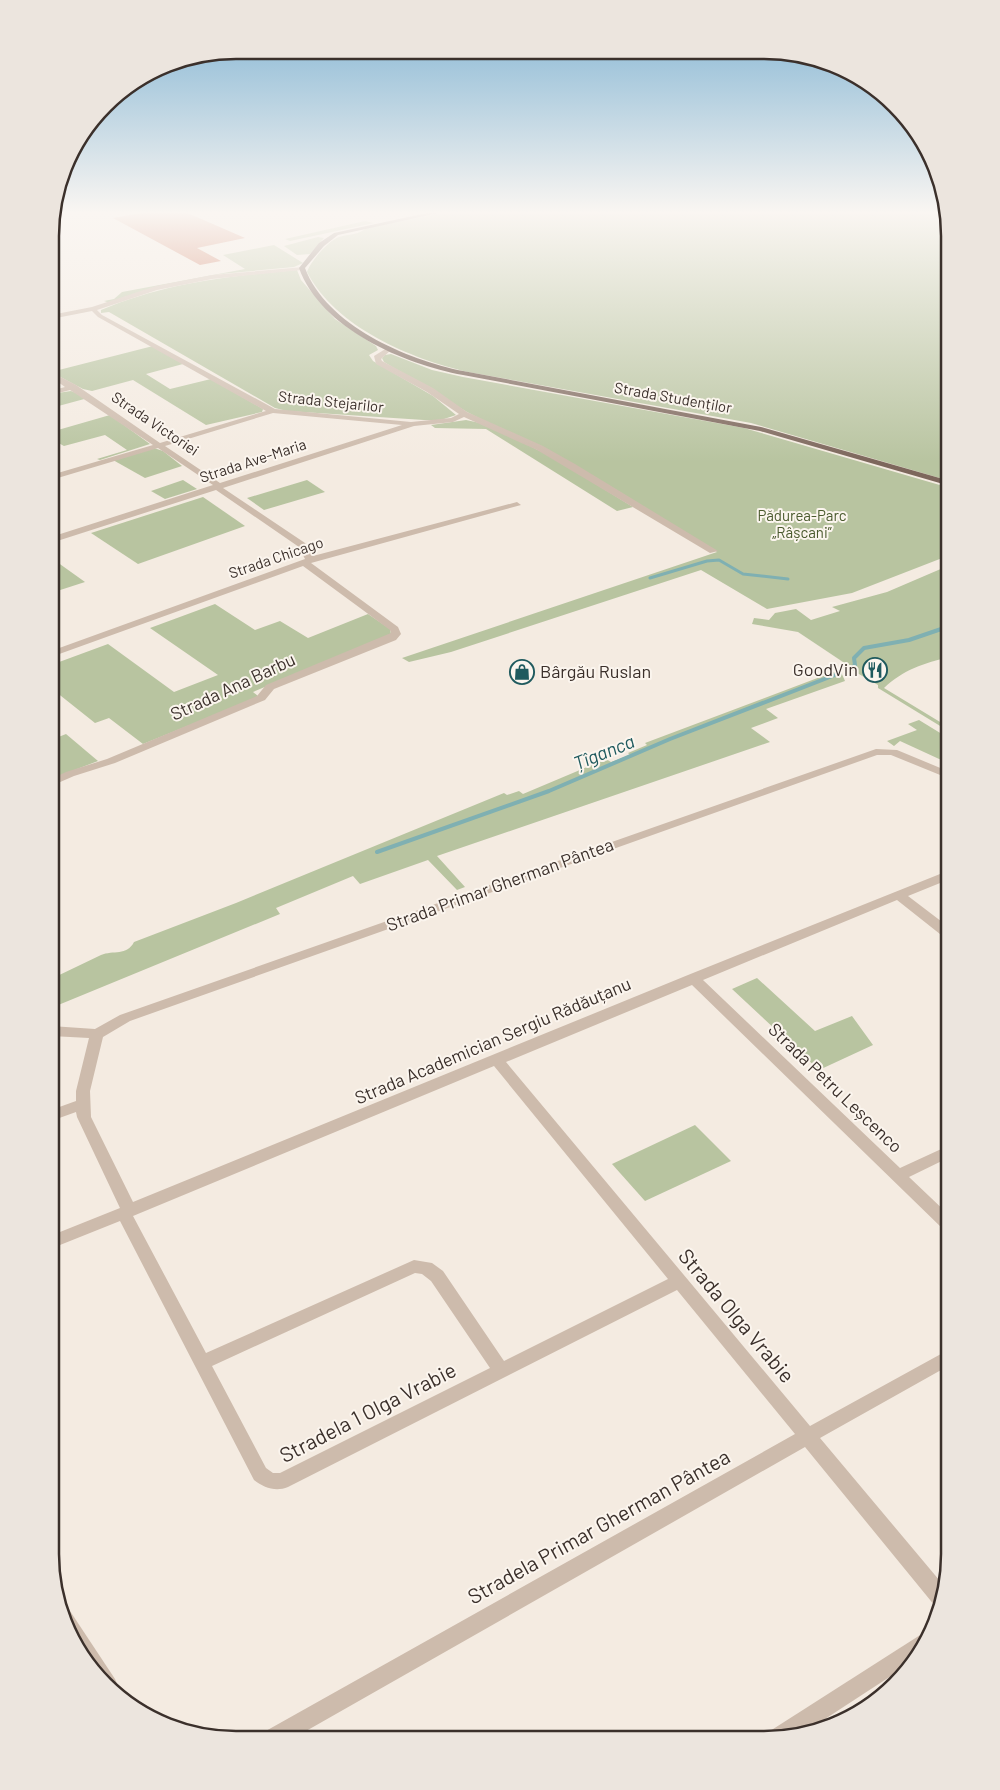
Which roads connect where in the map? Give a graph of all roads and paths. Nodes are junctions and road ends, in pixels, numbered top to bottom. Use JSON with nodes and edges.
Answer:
{"nodes":[{"id":1,"x":138,"y":295,"type":"edge"},
{"id":2,"x":319,"y":295,"type":"edge"},
{"id":3,"x":93,"y":309,"type":"junction"},
{"id":4,"x":59,"y":315,"type":"edge"},
{"id":5,"x":389,"y":349,"type":"junction"},
{"id":6,"x":59,"y":379,"type":"edge"},
{"id":7,"x":73,"y":387,"type":"junction"},
{"id":8,"x":59,"y":391,"type":"edge"},
{"id":9,"x":273,"y":411,"type":"junction"},
{"id":10,"x":464,"y":414,"type":"junction"},
{"id":11,"x":413,"y":424,"type":"junction"},
{"id":12,"x":158,"y":445,"type":"junction"},
{"id":13,"x":59,"y":476,"type":"edge"},
{"id":14,"x":941,"y":481,"type":"edge"},
{"id":15,"x":218,"y":486,"type":"junction"},
{"id":16,"x":517,"y":505,"type":"dead end"},
{"id":17,"x":59,"y":537,"type":"edge"},
{"id":18,"x":713,"y":551,"type":"dead end"},
{"id":19,"x":307,"y":561,"type":"junction"},
{"id":20,"x":395,"y":629,"type":"joint"},
{"id":21,"x":59,"y":651,"type":"edge"},
{"id":22,"x":941,"y":772,"type":"edge"},
{"id":23,"x":59,"y":779,"type":"edge"},
{"id":24,"x":941,"y":878,"type":"edge"},
{"id":25,"x":900,"y":896,"type":"junction"},
{"id":26,"x":941,"y":928,"type":"edge"},
{"id":27,"x":692,"y":978,"type":"junction"},
{"id":28,"x":59,"y":1032,"type":"edge"},
{"id":29,"x":97,"y":1034,"type":"junction"},
{"id":30,"x":497,"y":1060,"type":"junction"},
{"id":31,"x":82,"y":1104,"type":"junction"},
{"id":32,"x":59,"y":1113,"type":"edge"},
{"id":33,"x":941,"y":1154,"type":"edge"},
{"id":34,"x":898,"y":1176,"type":"junction"},
{"id":35,"x":127,"y":1213,"type":"junction"},
{"id":36,"x":941,"y":1217,"type":"edge"},
{"id":37,"x":59,"y":1240,"type":"edge"},
{"id":38,"x":678,"y":1282,"type":"junction"},
{"id":39,"x":941,"y":1361,"type":"edge"},
{"id":40,"x":201,"y":1363,"type":"junction"},
{"id":41,"x":501,"y":1371,"type":"junction"},
{"id":42,"x":808,"y":1436,"type":"junction"},
{"id":43,"x":937,"y":1593,"type":"edge"},
{"id":44,"x":915,"y":1649,"type":"edge"},
{"id":45,"x":790,"y":1730,"type":"edge"},
{"id":46,"x":283,"y":1731,"type":"edge"}],
"edges":[{"from":1,"to":3,"type":"street"},
{"from":2,"to":5,"type":"main road","name":"Strada Studenților"},
{"from":3,"to":4,"type":"street"},
{"from":3,"to":9,"type":"street","name":"Strada Stejarilor"},
{"from":5,"to":10,"type":"street"},
{"from":5,"to":14,"type":"main road","name":"Strada Studenților"},
{"from":6,"to":7,"type":"street","name":"Strada Victoriei"},
{"from":7,"to":8,"type":"street"},
{"from":7,"to":12,"type":"street","name":"Strada Victoriei"},
{"from":9,"to":11,"type":"street","name":"Strada Stejarilor"},
{"from":9,"to":12,"type":"street"},
{"from":10,"to":11,"type":"street","name":"Strada Ave-Maria"},
{"from":10,"to":18,"type":"street"},
{"from":11,"to":15,"type":"street","name":"Strada Ave-Maria"},
{"from":12,"to":13,"type":"street"},
{"from":12,"to":15,"type":"street","name":"Strada Victoriei"},
{"from":15,"to":17,"type":"street","name":"Strada Ave-Maria"},
{"from":15,"to":19,"type":"street","name":"Strada Victoriei"},
{"from":16,"to":19,"type":"street","name":"Strada Chicago"},
{"from":19,"to":20,"type":"street","name":"Strada Victoriei"},
{"from":19,"to":21,"type":"street","name":"Strada Chicago"},
{"from":20,"to":23,"type":"street","name":"Strada Ana Barbu"},
{"from":22,"to":29,"type":"street","name":"Strada Primar Gherman Pântea"},
{"from":24,"to":25,"type":"street","name":"Strada Academician Sergiu Rădăuțanu"},
{"from":25,"to":26,"type":"street"},
{"from":25,"to":27,"type":"street","name":"Strada Academician Sergiu Rădăuțanu"},
{"from":27,"to":30,"type":"street","name":"Strada Academician Sergiu Rădăuțanu"},
{"from":27,"to":34,"type":"street","name":"Strada Petru Leșcenco"},
{"from":28,"to":29,"type":"street"},
{"from":29,"to":31,"type":"street","name":"Stradela 1 Olga Vrabie"},
{"from":30,"to":35,"type":"street","name":"Strada Academician Sergiu Rădăuțanu"},
{"from":30,"to":38,"type":"street","name":"Strada Olga Vrabie"},
{"from":31,"to":32,"type":"street"},
{"from":31,"to":35,"type":"street","name":"Stradela 1 Olga Vrabie"},
{"from":33,"to":34,"type":"street"},
{"from":34,"to":36,"type":"street","name":"Strada Petru Leșcenco"},
{"from":35,"to":37,"type":"street","name":"Strada Academician Sergiu Rădăuțanu"},
{"from":35,"to":40,"type":"street","name":"Stradela 1 Olga Vrabie"},
{"from":38,"to":41,"type":"street","name":"Stradela 1 Olga Vrabie"},
{"from":38,"to":42,"type":"street","name":"Strada Olga Vrabie"},
{"from":39,"to":42,"type":"street","name":"Stradela Primar Gherman Pântea"},
{"from":40,"to":41,"type":"street"},
{"from":40,"to":41,"type":"street","name":"Stradela 1 Olga Vrabie"},
{"from":42,"to":43,"type":"street","name":"Strada Olga Vrabie"},
{"from":42,"to":46,"type":"street","name":"Stradela Primar Gherman Pântea"},
{"from":44,"to":45,"type":"street"}]}
